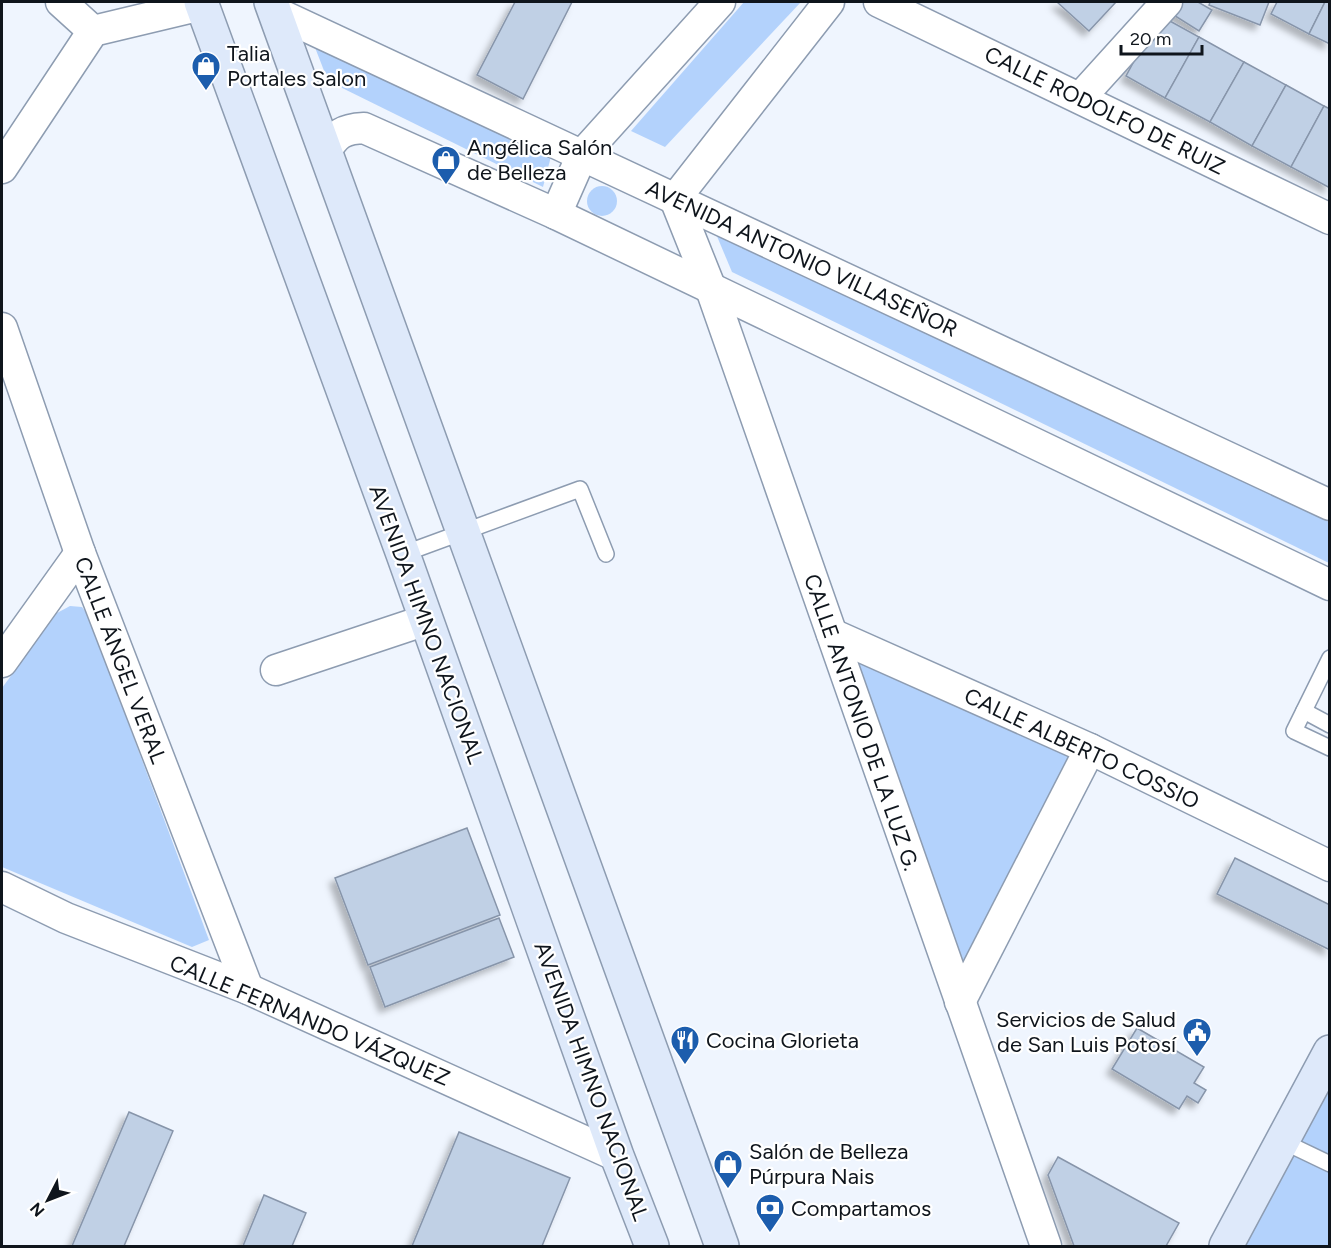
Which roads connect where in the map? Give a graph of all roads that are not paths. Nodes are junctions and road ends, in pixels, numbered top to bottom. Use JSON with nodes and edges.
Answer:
{"nodes":[{"id":1,"x":61,"y":2,"type":"edge"},
{"id":2,"x":720,"y":2,"type":"edge"},
{"id":3,"x":829,"y":2,"type":"edge"},
{"id":4,"x":879,"y":2,"type":"edge"},
{"id":5,"x":1167,"y":2,"type":"edge"},
{"id":6,"x":201,"y":3,"type":"edge"},
{"id":7,"x":273,"y":7,"type":"edge"},
{"id":8,"x":93,"y":31,"type":"junction"},
{"id":9,"x":1080,"y":98,"type":"junction"},
{"id":10,"x":326,"y":151,"type":"junction"},
{"id":11,"x":582,"y":155,"type":"junction"},
{"id":12,"x":2,"y":168,"type":"edge"},
{"id":13,"x":675,"y":198,"type":"junction"},
{"id":14,"x":556,"y":214,"type":"junction"},
{"id":15,"x":1329,"y":219,"type":"edge"},
{"id":16,"x":711,"y":289,"type":"junction"},
{"id":17,"x":2,"y":328,"type":"edge"},
{"id":18,"x":1329,"y":505,"type":"edge"},
{"id":19,"x":463,"y":533,"type":"junction"},
{"id":20,"x":80,"y":553,"type":"junction"},
{"id":21,"x":403,"y":554,"type":"junction"},
{"id":22,"x":606,"y":554,"type":"dead end"},
{"id":23,"x":1329,"y":585,"type":"edge"},
{"id":24,"x":426,"y":620,"type":"junction"},
{"id":25,"x":832,"y":634,"type":"junction"},
{"id":26,"x":1329,"y":658,"type":"edge"},
{"id":27,"x":2,"y":662,"type":"edge"},
{"id":28,"x":276,"y":669,"type":"dead end"},
{"id":29,"x":1304,"y":711,"type":"junction"},
{"id":30,"x":1329,"y":725,"type":"edge"},
{"id":31,"x":1329,"y":748,"type":"edge"},
{"id":32,"x":1090,"y":749,"type":"junction"},
{"id":33,"x":1329,"y":866,"type":"edge"},
{"id":34,"x":2,"y":886,"type":"edge"},
{"id":35,"x":248,"y":989,"type":"junction"},
{"id":36,"x":960,"y":1002,"type":"junction"},
{"id":37,"x":1329,"y":1053,"type":"edge"},
{"id":38,"x":1282,"y":1141,"type":"junction"},
{"id":39,"x":617,"y":1156,"type":"junction"},
{"id":40,"x":1329,"y":1164,"type":"edge"},
{"id":41,"x":652,"y":1246,"type":"edge"},
{"id":42,"x":722,"y":1246,"type":"edge"},
{"id":43,"x":1046,"y":1246,"type":"edge"},
{"id":44,"x":1226,"y":1246,"type":"edge"}],
"edges":[{"from":1,"to":8,"type":"street"},
{"from":2,"to":11,"type":"street"},
{"from":3,"to":13,"type":"street"},
{"from":4,"to":9,"type":"street","name":"CALLE RODOLFO DE RUIZ"},
{"from":5,"to":9,"type":"street"},
{"from":6,"to":8,"type":"street"},
{"from":6,"to":21,"type":"main road","name":"AVENIDA HIMNO NACIONAL"},
{"from":7,"to":10,"type":"main road"},
{"from":7,"to":11,"type":"street","name":"AVENIDA ANTONIO VILLASEÑOR"},
{"from":8,"to":12,"type":"street"},
{"from":9,"to":15,"type":"street","name":"CALLE RODOLFO DE RUIZ"},
{"from":10,"to":14,"type":"street"},
{"from":10,"to":19,"type":"main road"},
{"from":11,"to":13,"type":"street","name":"AVENIDA ANTONIO VILLASEÑOR"},
{"from":11,"to":14,"type":"street"},
{"from":13,"to":16,"type":"street","name":"CALLE ANTONIO DE LA LUZ G."},
{"from":13,"to":18,"type":"street","name":"AVENIDA ANTONIO VILLASEÑOR"},
{"from":14,"to":16,"type":"street"},
{"from":16,"to":23,"type":"street"},
{"from":16,"to":25,"type":"street","name":"CALLE ANTONIO DE LA LUZ G."},
{"from":17,"to":20,"type":"street","name":"CALLE ÁNGEL VERAL"},
{"from":19,"to":21,"type":"lane"},
{"from":19,"to":22,"type":"lane"},
{"from":19,"to":42,"type":"main road"},
{"from":20,"to":27,"type":"street"},
{"from":20,"to":35,"type":"street","name":"CALLE ÁNGEL VERAL"},
{"from":21,"to":24,"type":"main road","name":"AVENIDA HIMNO NACIONAL"},
{"from":24,"to":28,"type":"street"},
{"from":24,"to":39,"type":"main road","name":"AVENIDA HIMNO NACIONAL"},
{"from":25,"to":32,"type":"street","name":"CALLE ALBERTO COSSIO"},
{"from":25,"to":36,"type":"street","name":"CALLE ANTONIO DE LA LUZ G."},
{"from":26,"to":29,"type":"lane"},
{"from":29,"to":30,"type":"lane"},
{"from":29,"to":31,"type":"lane"},
{"from":32,"to":33,"type":"street","name":"CALLE ALBERTO COSSIO"},
{"from":32,"to":36,"type":"street"},
{"from":34,"to":35,"type":"street","name":"CALLE FERNANDO VÁZQUEZ"},
{"from":35,"to":39,"type":"street","name":"CALLE FERNANDO VÁZQUEZ"},
{"from":36,"to":43,"type":"street","name":"CALLE ANTONIO DE LA LUZ G."},
{"from":37,"to":38,"type":"main road"},
{"from":38,"to":40,"type":"lane"},
{"from":38,"to":44,"type":"main road"},
{"from":39,"to":41,"type":"main road","name":"AVENIDA HIMNO NACIONAL"}]}
